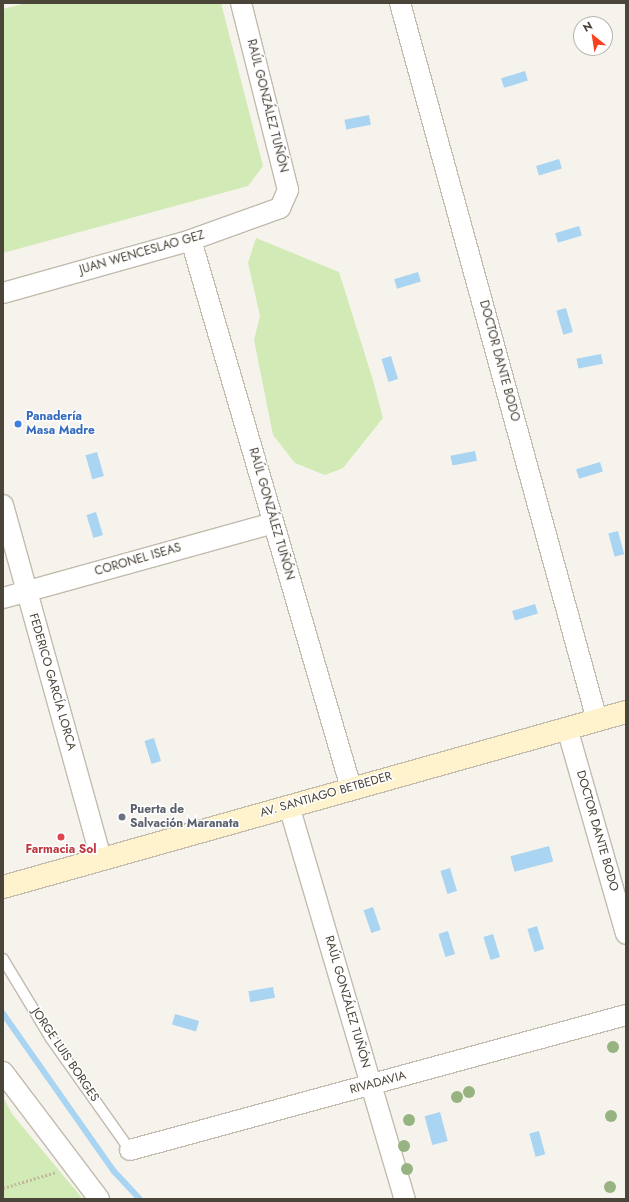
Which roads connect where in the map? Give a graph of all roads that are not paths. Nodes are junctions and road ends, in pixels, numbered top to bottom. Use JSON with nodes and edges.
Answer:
{"nodes":[{"id":1,"x":242,"y":3,"type":"edge"},
{"id":2,"x":400,"y":3,"type":"edge"},
{"id":3,"x":280,"y":208,"type":"joint"},
{"id":4,"x":191,"y":240,"type":"junction"},
{"id":5,"x":3,"y":293,"type":"edge"},
{"id":6,"x":3,"y":505,"type":"edge"},
{"id":7,"x":273,"y":523,"type":"junction"},
{"id":8,"x":27,"y":592,"type":"junction"},
{"id":9,"x":3,"y":598,"type":"edge"},
{"id":10,"x":626,"y":712,"type":"edge"},
{"id":11,"x":597,"y":720,"type":"junction"},
{"id":12,"x":567,"y":728,"type":"junction"},
{"id":13,"x":351,"y":788,"type":"junction"},
{"id":14,"x":289,"y":806,"type":"junction"},
{"id":15,"x":101,"y":859,"type":"junction"},
{"id":16,"x":3,"y":887,"type":"edge"},
{"id":17,"x":626,"y":934,"type":"edge"},
{"id":18,"x":3,"y":958,"type":"edge"},
{"id":19,"x":626,"y":1015,"type":"edge"},
{"id":20,"x":3,"y":1072,"type":"edge"},
{"id":21,"x":371,"y":1085,"type":"junction"},
{"id":22,"x":130,"y":1150,"type":"joint"},
{"id":23,"x":98,"y":1199,"type":"edge"},
{"id":24,"x":405,"y":1199,"type":"edge"}],
"edges":[{"from":1,"to":3,"type":"street","name":"RAÚL GONZÁLEZ TUÑÓN"},
{"from":2,"to":11,"type":"street","name":"DOCTOR DANTE BODO"},
{"from":3,"to":4,"type":"street","name":"JUAN WENCESLAO GEZ"},
{"from":4,"to":5,"type":"street","name":"JUAN WENCESLAO GEZ"},
{"from":4,"to":7,"type":"street","name":"RAÚL GONZÁLEZ TUÑÓN"},
{"from":6,"to":8,"type":"street","name":"FEDERICO GARCÍA LORCA"},
{"from":7,"to":8,"type":"street","name":"CORONEL ISEAS"},
{"from":7,"to":13,"type":"street","name":"RAÚL GONZÁLEZ TUÑÓN"},
{"from":8,"to":9,"type":"street","name":"CORONEL ISEAS"},
{"from":8,"to":15,"type":"street","name":"FEDERICO GARCÍA LORCA"},
{"from":10,"to":11,"type":"main road","name":"AV. SANTIAGO BETBEDER"},
{"from":11,"to":12,"type":"main road","name":"AV. SANTIAGO BETBEDER"},
{"from":12,"to":13,"type":"main road","name":"AV. SANTIAGO BETBEDER"},
{"from":12,"to":17,"type":"street","name":"DOCTOR DANTE BODO"},
{"from":13,"to":14,"type":"main road","name":"AV. SANTIAGO BETBEDER"},
{"from":14,"to":15,"type":"main road","name":"AV. SANTIAGO BETBEDER"},
{"from":14,"to":21,"type":"street","name":"RAÚL GONZÁLEZ TUÑÓN"},
{"from":15,"to":16,"type":"main road","name":"AV. SANTIAGO BETBEDER"},
{"from":18,"to":22,"type":"lane","name":"JORGE LUIS BORGES"},
{"from":19,"to":21,"type":"street","name":"RIVADAVIA"},
{"from":20,"to":23,"type":"street"},
{"from":21,"to":22,"type":"street","name":"RIVADAVIA"},
{"from":21,"to":24,"type":"street","name":"RAÚL GONZÁLEZ TUÑÓN"}]}
